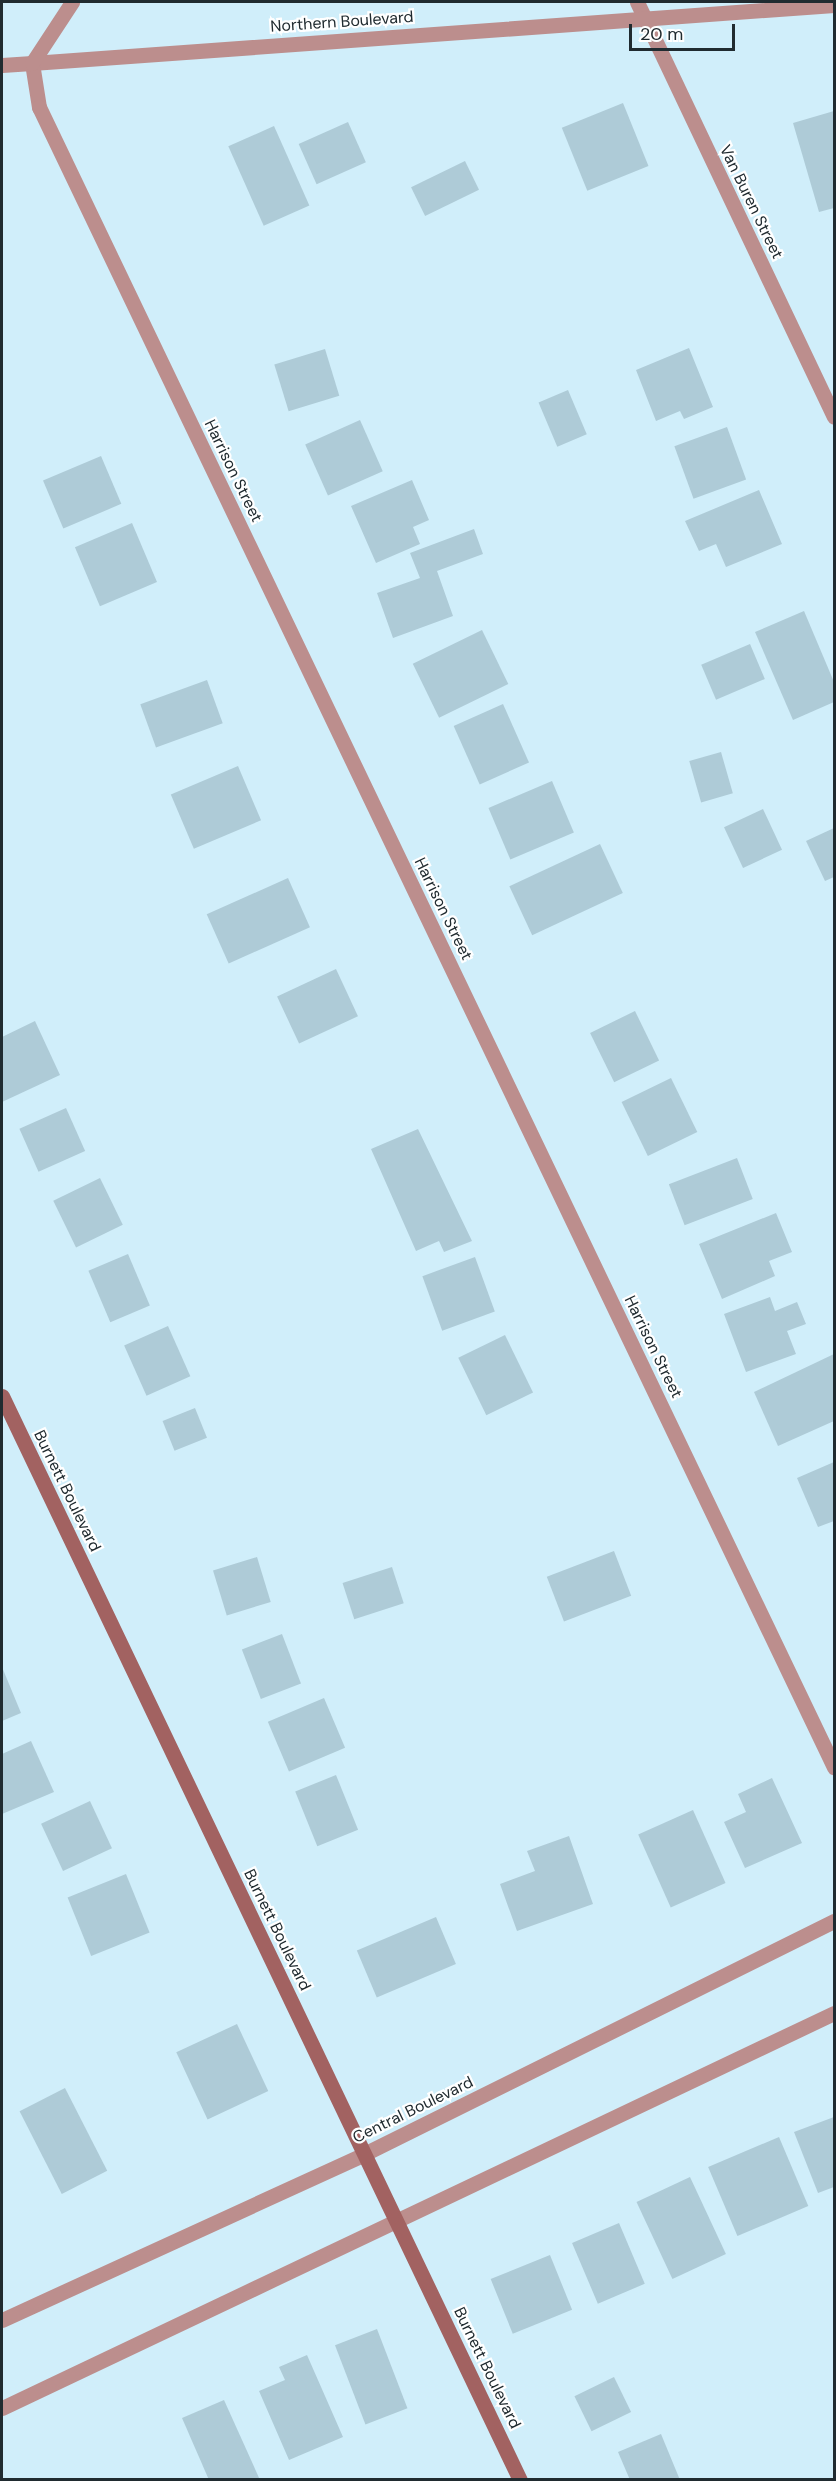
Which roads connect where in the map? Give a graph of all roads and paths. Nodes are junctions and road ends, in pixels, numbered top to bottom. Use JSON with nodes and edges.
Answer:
{"nodes":[{"id":1,"x":72,"y":2,"type":"edge"},
{"id":2,"x":636,"y":2,"type":"edge"},
{"id":3,"x":834,"y":5,"type":"edge"},
{"id":4,"x":643,"y":19,"type":"junction"},
{"id":5,"x":32,"y":63,"type":"junction"},
{"id":6,"x":2,"y":65,"type":"edge"},
{"id":7,"x":834,"y":417,"type":"edge"},
{"id":8,"x":2,"y":1396,"type":"edge"},
{"id":9,"x":834,"y":1767,"type":"edge"},
{"id":10,"x":834,"y":1922,"type":"edge"},
{"id":11,"x":834,"y":2013,"type":"edge"},
{"id":12,"x":364,"y":2154,"type":"junction"},
{"id":13,"x":397,"y":2222,"type":"junction"},
{"id":14,"x":2,"y":2320,"type":"edge"},
{"id":15,"x":2,"y":2408,"type":"edge"},
{"id":16,"x":520,"y":2480,"type":"edge"}],
"edges":[{"from":1,"to":5,"type":"street"},
{"from":2,"to":4,"type":"street","name":"Van Buren Street"},
{"from":3,"to":4,"type":"street","name":"Northern Boulevard"},
{"from":4,"to":5,"type":"street","name":"Northern Boulevard"},
{"from":4,"to":7,"type":"street","name":"Van Buren Street"},
{"from":5,"to":6,"type":"street","name":"Northern Boulevard"},
{"from":5,"to":9,"type":"street","name":"Harrison Street"},
{"from":8,"to":12,"type":"main road","name":"Burnett Boulevard"},
{"from":10,"to":12,"type":"street","name":"Central Boulevard"},
{"from":11,"to":13,"type":"street"},
{"from":12,"to":13,"type":"main road","name":"Burnett Boulevard"},
{"from":12,"to":14,"type":"street","name":"Central Boulevard"},
{"from":13,"to":15,"type":"street"},
{"from":13,"to":16,"type":"main road","name":"Burnett Boulevard"}]}
